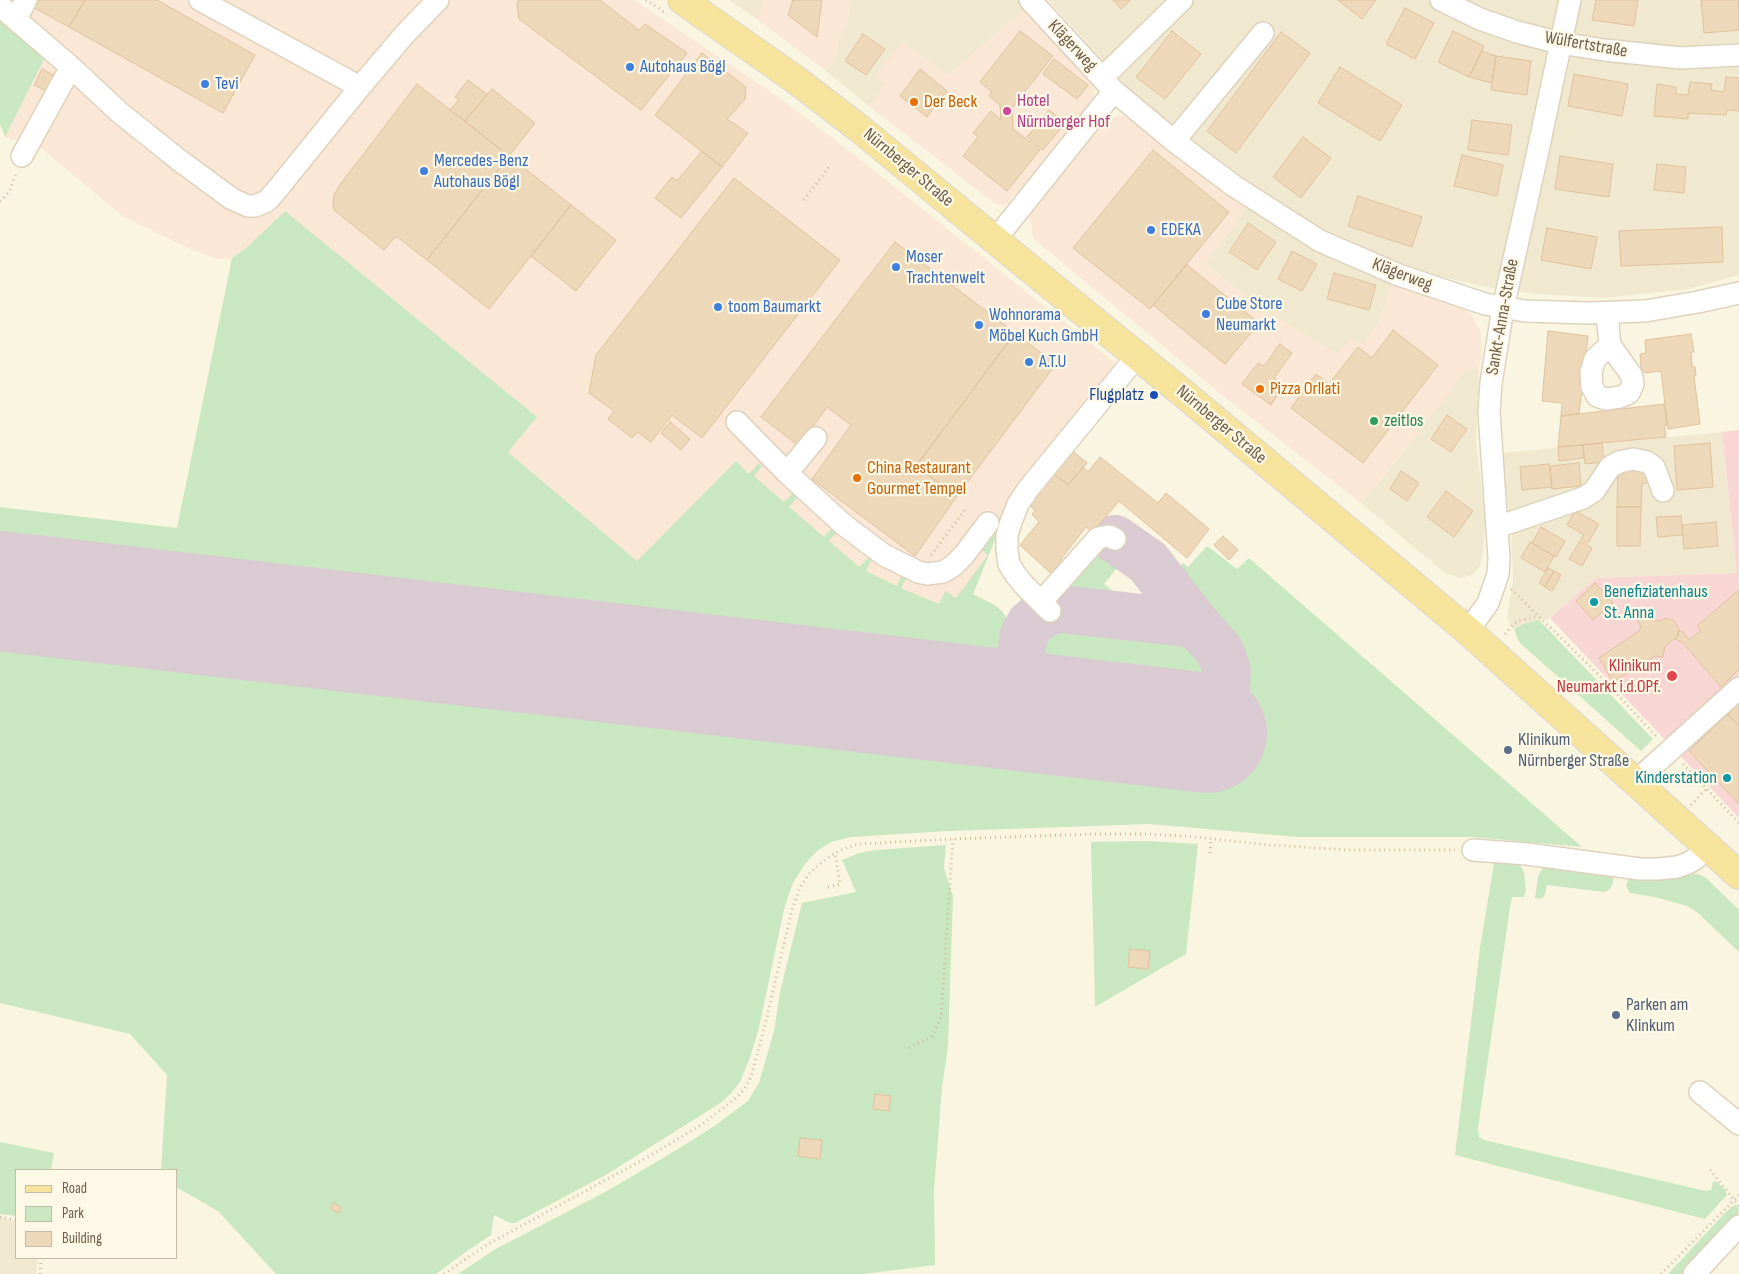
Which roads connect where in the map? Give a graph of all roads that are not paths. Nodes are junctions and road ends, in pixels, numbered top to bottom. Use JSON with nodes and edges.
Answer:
{"nodes":[{"id":1,"x":26,"y":0,"type":"edge"},
{"id":2,"x":200,"y":0,"type":"edge"},
{"id":3,"x":438,"y":0,"type":"edge"},
{"id":4,"x":682,"y":0,"type":"edge"},
{"id":5,"x":1182,"y":0,"type":"edge"},
{"id":6,"x":1441,"y":0,"type":"edge"},
{"id":7,"x":1570,"y":0,"type":"edge"},
{"id":8,"x":1039,"y":3,"type":"edge"},
{"id":9,"x":0,"y":6,"type":"edge"},
{"id":10,"x":16,"y":19,"type":"junction"},
{"id":11,"x":1263,"y":33,"type":"dead end"},
{"id":12,"x":1560,"y":43,"type":"junction"},
{"id":13,"x":1739,"y":55,"type":"edge"},
{"id":14,"x":71,"y":67,"type":"junction"},
{"id":15,"x":1108,"y":85,"type":"junction"},
{"id":16,"x":360,"y":87,"type":"junction"},
{"id":17,"x":1174,"y":141,"type":"junction"},
{"id":18,"x":22,"y":156,"type":"road end"},
{"id":19,"x":995,"y":240,"type":"junction"},
{"id":20,"x":1739,"y":293,"type":"edge"},
{"id":21,"x":1502,"y":308,"type":"junction"},
{"id":22,"x":1607,"y":313,"type":"junction"},
{"id":23,"x":1610,"y":345,"type":"dead end"},
{"id":24,"x":1137,"y":356,"type":"junction"},
{"id":25,"x":736,"y":422,"type":"dead end"},
{"id":26,"x":816,"y":438,"type":"dead end"},
{"id":27,"x":787,"y":473,"type":"junction"},
{"id":28,"x":1663,"y":490,"type":"dead end"},
{"id":29,"x":988,"y":524,"type":"dead end"},
{"id":30,"x":1497,"y":527,"type":"junction"},
{"id":31,"x":1116,"y":539,"type":"dead end"},
{"id":32,"x":1468,"y":630,"type":"junction"},
{"id":33,"x":1739,"y":688,"type":"edge"},
{"id":34,"x":1635,"y":782,"type":"junction"},
{"id":35,"x":1708,"y":848,"type":"junction"},
{"id":36,"x":1473,"y":850,"type":"road end"},
{"id":37,"x":1739,"y":875,"type":"edge"},
{"id":38,"x":1700,"y":1092,"type":"dead end"},
{"id":39,"x":1739,"y":1124,"type":"edge"},
{"id":40,"x":1739,"y":1226,"type":"edge"},
{"id":41,"x":1694,"y":1274,"type":"edge"}],
"edges":[{"from":1,"to":10,"type":"street"},
{"from":2,"to":16,"type":"street"},
{"from":3,"to":16,"type":"street"},
{"from":4,"to":19,"type":"main road","name":"Nürnberger Straße"},
{"from":5,"to":15,"type":"street"},
{"from":6,"to":12,"type":"street","name":"Wülfertstraße"},
{"from":7,"to":12,"type":"street","name":"Sankt-Anna-Straße"},
{"from":8,"to":15,"type":"street","name":"Klägerweg"},
{"from":9,"to":10,"type":"street"},
{"from":10,"to":14,"type":"street"},
{"from":11,"to":17,"type":"street"},
{"from":12,"to":13,"type":"street","name":"Wülfertstraße"},
{"from":12,"to":21,"type":"street","name":"Sankt-Anna-Straße"},
{"from":14,"to":16,"type":"street"},
{"from":14,"to":18,"type":"street"},
{"from":15,"to":17,"type":"street","name":"Klägerweg"},
{"from":15,"to":19,"type":"street"},
{"from":17,"to":21,"type":"street","name":"Klägerweg"},
{"from":19,"to":24,"type":"main road","name":"Nürnberger Straße"},
{"from":20,"to":22,"type":"street","name":"Klägerweg"},
{"from":21,"to":22,"type":"street","name":"Klägerweg"},
{"from":21,"to":30,"type":"street","name":"Sankt-Anna-Straße"},
{"from":22,"to":23,"type":"street"},
{"from":24,"to":31,"type":"street"},
{"from":24,"to":32,"type":"main road","name":"Nürnberger Straße"},
{"from":25,"to":27,"type":"street"},
{"from":26,"to":27,"type":"street"},
{"from":27,"to":29,"type":"street"},
{"from":28,"to":30,"type":"street"},
{"from":30,"to":32,"type":"street","name":"Sankt-Anna-Straße"},
{"from":32,"to":34,"type":"main road","name":"Nürnberger Straße"},
{"from":33,"to":34,"type":"street"},
{"from":34,"to":35,"type":"main road","name":"Nürnberger Straße"},
{"from":35,"to":36,"type":"street"},
{"from":35,"to":37,"type":"main road","name":"Nürnberger Straße"},
{"from":38,"to":39,"type":"street"},
{"from":40,"to":41,"type":"street"}]}
